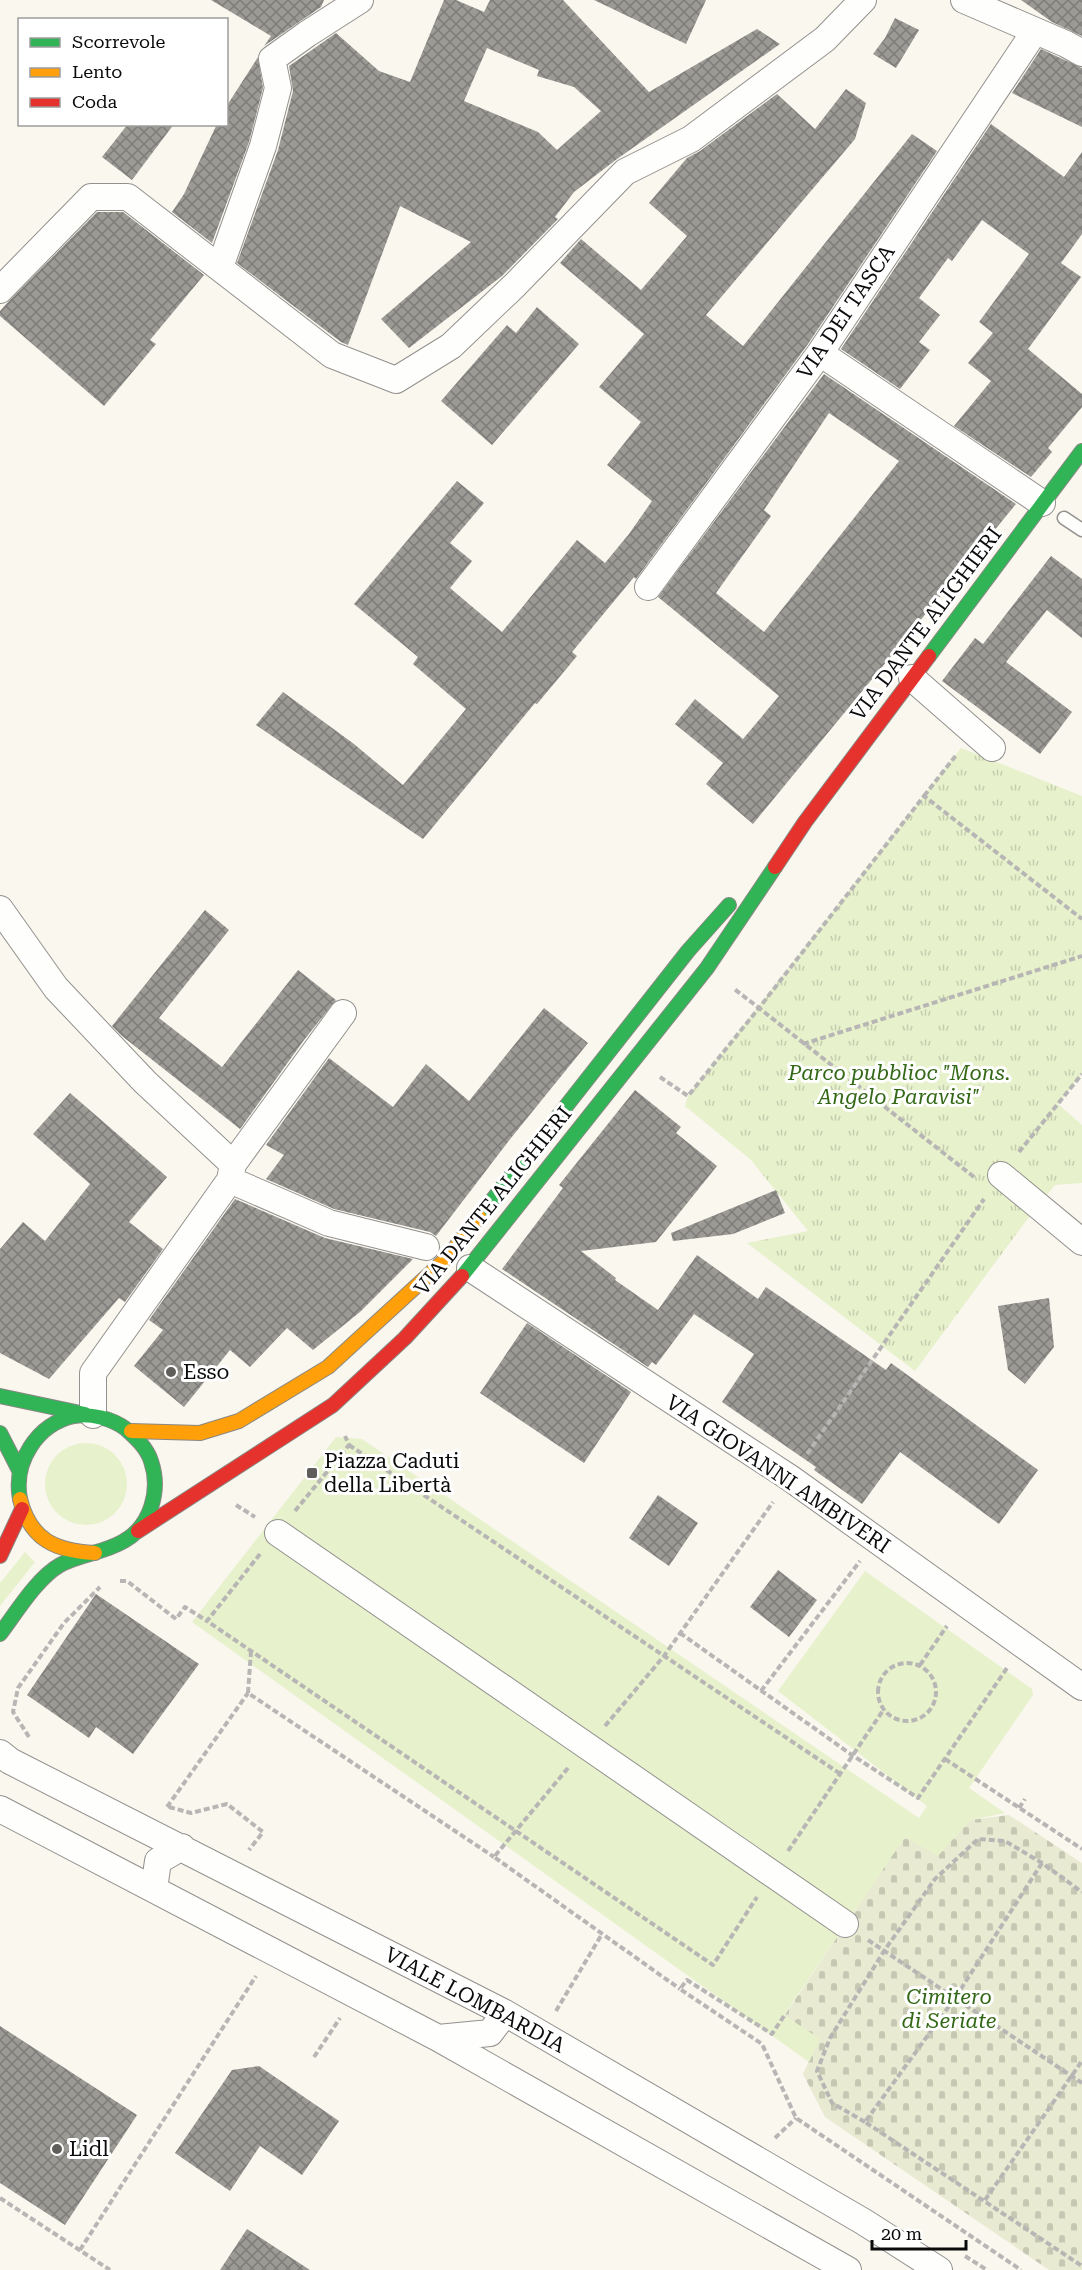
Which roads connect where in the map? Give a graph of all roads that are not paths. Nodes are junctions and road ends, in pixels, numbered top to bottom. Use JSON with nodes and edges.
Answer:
{"nodes":[{"id":1,"x":360,"y":0,"type":"edge"},
{"id":2,"x":863,"y":0,"type":"edge"},
{"id":3,"x":964,"y":0,"type":"edge"},
{"id":4,"x":1035,"y":31,"type":"junction"},
{"id":5,"x":1082,"y":53,"type":"edge"},
{"id":6,"x":219,"y":267,"type":"junction"},
{"id":7,"x":0,"y":290,"type":"edge"},
{"id":8,"x":820,"y":353,"type":"junction"},
{"id":9,"x":1082,"y":451,"type":"edge"},
{"id":10,"x":1042,"y":504,"type":"junction"},
{"id":11,"x":1064,"y":519,"type":"dead end"},
{"id":12,"x":1082,"y":530,"type":"edge"},
{"id":13,"x":648,"y":587,"type":"dead end"},
{"id":14,"x":912,"y":678,"type":"junction"},
{"id":15,"x":983,"y":740,"type":"road end"},
{"id":16,"x":805,"y":822,"type":"junction"},
{"id":17,"x":0,"y":909,"type":"edge"},
{"id":18,"x":344,"y":1013,"type":"dead end"},
{"id":19,"x":231,"y":1172,"type":"junction"},
{"id":20,"x":996,"y":1183,"type":"road end"},
{"id":21,"x":1082,"y":1242,"type":"edge"},
{"id":22,"x":426,"y":1247,"type":"dead end"},
{"id":23,"x":470,"y":1268,"type":"junction"},
{"id":24,"x":0,"y":1396,"type":"edge"},
{"id":25,"x":93,"y":1415,"type":"junction"},
{"id":26,"x":131,"y":1431,"type":"junction"},
{"id":27,"x":0,"y":1433,"type":"edge"},
{"id":28,"x":19,"y":1470,"type":"junction"},
{"id":29,"x":22,"y":1509,"type":"junction"},
{"id":30,"x":138,"y":1531,"type":"junction"},
{"id":31,"x":278,"y":1533,"type":"road end"},
{"id":32,"x":95,"y":1553,"type":"junction"},
{"id":33,"x":0,"y":1556,"type":"edge"},
{"id":34,"x":0,"y":1634,"type":"edge"},
{"id":35,"x":1082,"y":1687,"type":"edge"},
{"id":36,"x":5,"y":1757,"type":"edge"},
{"id":37,"x":0,"y":1809,"type":"edge"},
{"id":38,"x":182,"y":1847,"type":"junction"},
{"id":39,"x":154,"y":1889,"type":"junction"},
{"id":40,"x":845,"y":1924,"type":"road end"},
{"id":41,"x":505,"y":2013,"type":"junction"},
{"id":42,"x":438,"y":2037,"type":"junction"},
{"id":43,"x":848,"y":2270,"type":"edge"},
{"id":44,"x":939,"y":2270,"type":"edge"}],
"edges":[{"from":1,"to":6,"type":"street"},
{"from":2,"to":6,"type":"street"},
{"from":3,"to":4,"type":"street"},
{"from":4,"to":5,"type":"street"},
{"from":4,"to":8,"type":"street","name":"VIA DEI TASCA"},
{"from":6,"to":7,"type":"street"},
{"from":8,"to":10,"type":"street"},
{"from":8,"to":13,"type":"street","name":"VIA DEI TASCA"},
{"from":9,"to":10,"type":"main road","name":"VIA DANTE ALIGHIERI"},
{"from":10,"to":14,"type":"main road","name":"VIA DANTE ALIGHIERI"},
{"from":11,"to":12,"type":"lane"},
{"from":14,"to":15,"type":"street"},
{"from":14,"to":16,"type":"main road","name":"VIA DANTE ALIGHIERI"},
{"from":16,"to":23,"type":"main road","name":"VIA DANTE ALIGHIERI"},
{"from":16,"to":26,"type":"main road","name":"VIA DANTE ALIGHIERI"},
{"from":17,"to":19,"type":"street"},
{"from":18,"to":19,"type":"street"},
{"from":19,"to":22,"type":"street"},
{"from":19,"to":25,"type":"street"},
{"from":20,"to":21,"type":"street"},
{"from":23,"to":30,"type":"main road","name":"VIA DANTE ALIGHIERI"},
{"from":23,"to":35,"type":"street","name":"VIA GIOVANNI AMBIVERI"},
{"from":24,"to":25,"type":"main road"},
{"from":25,"to":26,"type":"main road"},
{"from":25,"to":28,"type":"main road"},
{"from":26,"to":30,"type":"main road"},
{"from":27,"to":28,"type":"main road"},
{"from":28,"to":29,"type":"main road"},
{"from":29,"to":32,"type":"main road"},
{"from":29,"to":33,"type":"main road"},
{"from":30,"to":32,"type":"main road"},
{"from":31,"to":40,"type":"street"},
{"from":32,"to":34,"type":"main road"},
{"from":36,"to":38,"type":"street","name":"VIALE LOMBARDIA"},
{"from":37,"to":39,"type":"street"},
{"from":38,"to":39,"type":"street"},
{"from":38,"to":41,"type":"street","name":"VIALE LOMBARDIA"},
{"from":39,"to":42,"type":"street"},
{"from":41,"to":42,"type":"street"},
{"from":41,"to":44,"type":"street","name":"VIALE LOMBARDIA"},
{"from":42,"to":43,"type":"street"}]}
